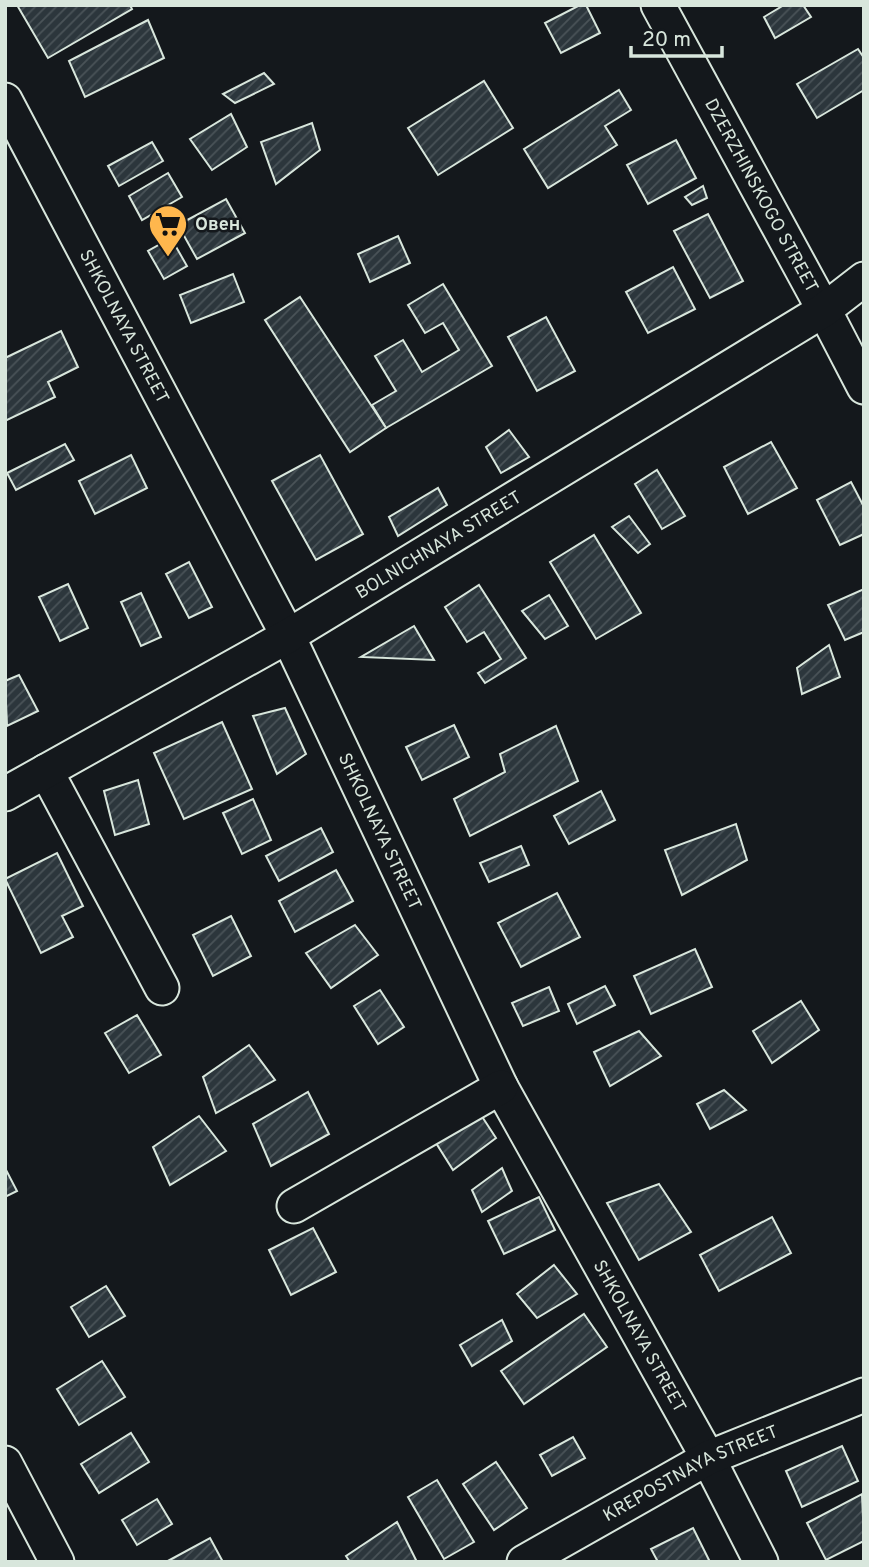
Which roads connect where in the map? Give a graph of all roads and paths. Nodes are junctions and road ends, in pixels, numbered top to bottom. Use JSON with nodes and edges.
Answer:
{"nodes":[{"id":1,"x":658,"y":5,"type":"edge"},
{"id":2,"x":5,"y":100,"type":"edge"},
{"id":3,"x":864,"y":279,"type":"edge"},
{"id":4,"x":824,"y":310,"type":"junction"},
{"id":5,"x":864,"y":387,"type":"edge"},
{"id":6,"x":288,"y":636,"type":"junction"},
{"id":7,"x":46,"y":771,"type":"junction"},
{"id":8,"x":5,"y":794,"type":"edge"},
{"id":9,"x":162,"y":988,"type":"dead end"},
{"id":10,"x":501,"y":1087,"type":"junction"},
{"id":11,"x":295,"y":1206,"type":"dead end"},
{"id":12,"x":864,"y":1395,"type":"edge"},
{"id":13,"x":708,"y":1458,"type":"junction"},
{"id":14,"x":5,"y":1463,"type":"edge"},
{"id":15,"x":57,"y":1562,"type":"edge"},
{"id":16,"x":524,"y":1562,"type":"edge"},
{"id":17,"x":761,"y":1562,"type":"edge"}],
"edges":[{"from":1,"to":4,"type":"street","name":"DZERZHINSKOGO STREET"},
{"from":2,"to":6,"type":"street","name":"SHKOLNAYA STREET"},
{"from":3,"to":4,"type":"street","name":"BOLNICHNAYA STREET"},
{"from":4,"to":5,"type":"street","name":"DZERZHINSKOGO STREET"},
{"from":4,"to":6,"type":"street","name":"BOLNICHNAYA STREET"},
{"from":6,"to":7,"type":"street","name":"BOLNICHNAYA STREET"},
{"from":6,"to":10,"type":"street","name":"SHKOLNAYA STREET"},
{"from":7,"to":8,"type":"street","name":"BOLNICHNAYA STREET"},
{"from":7,"to":9,"type":"street"},
{"from":10,"to":11,"type":"street"},
{"from":10,"to":13,"type":"street","name":"SHKOLNAYA STREET"},
{"from":12,"to":13,"type":"street","name":"KREPOSTNAYA STREET"},
{"from":13,"to":16,"type":"street","name":"KREPOSTNAYA STREET"},
{"from":13,"to":17,"type":"street","name":"SHKOLNAYA STREET"},
{"from":14,"to":15,"type":"street"}]}
